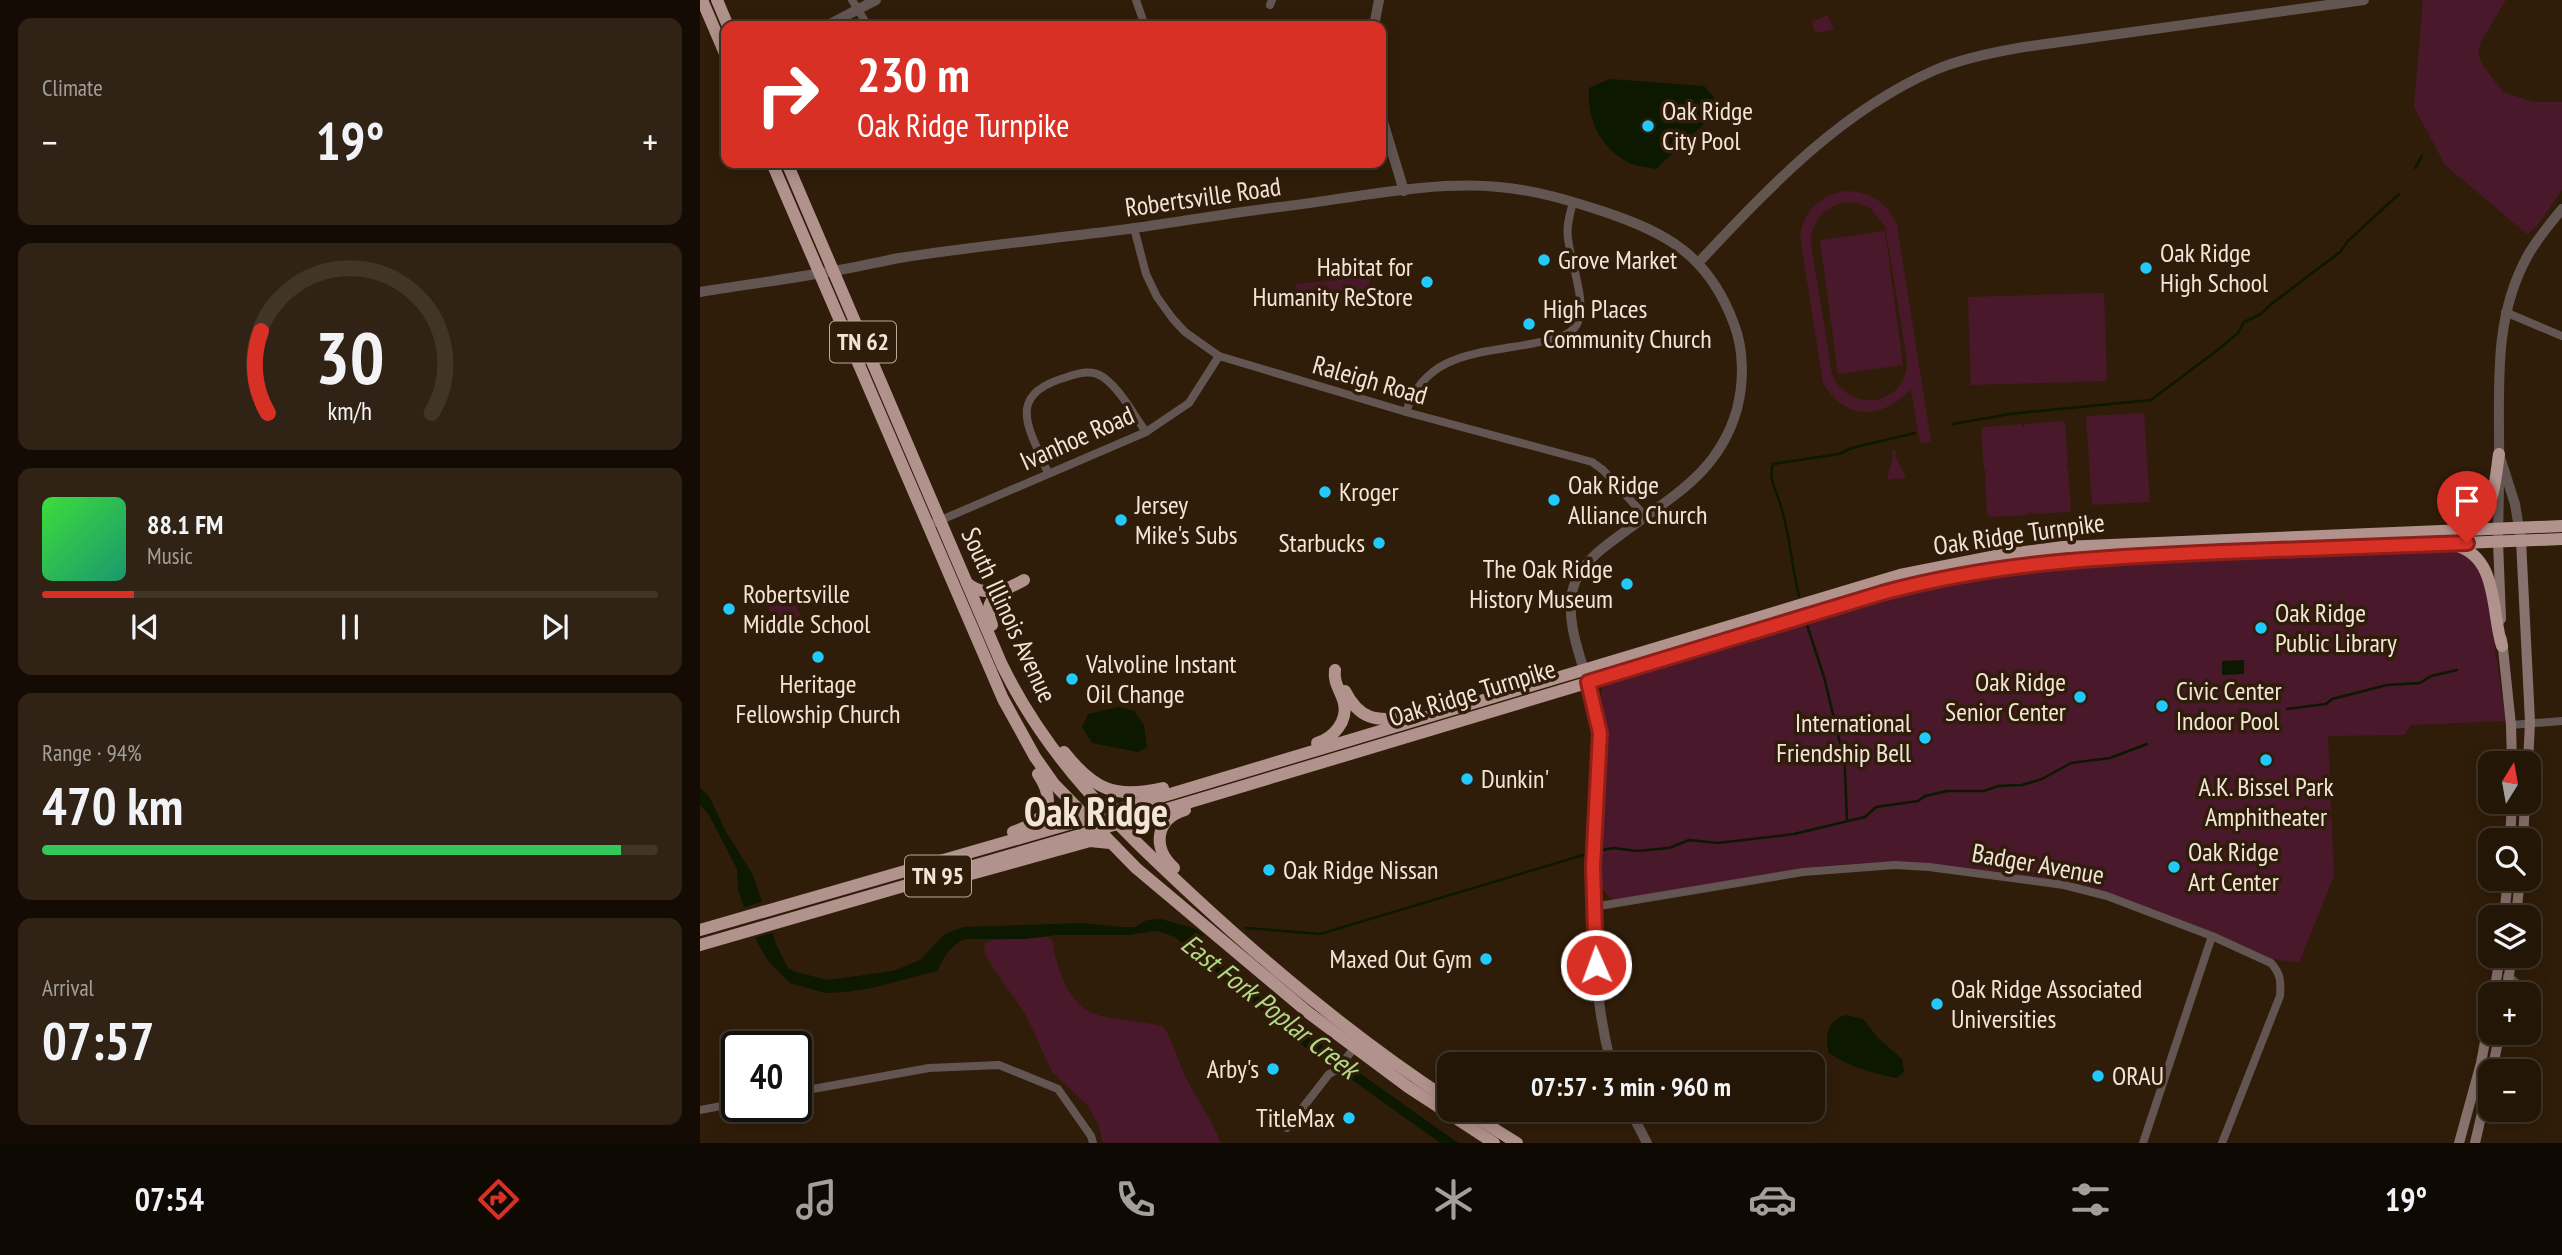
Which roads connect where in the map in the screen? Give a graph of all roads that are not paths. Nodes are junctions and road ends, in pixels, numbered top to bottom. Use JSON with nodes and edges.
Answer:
{"nodes":[{"id":1,"x":702,"y":0,"type":"edge"},
{"id":2,"x":717,"y":0,"type":"edge"},
{"id":3,"x":852,"y":0,"type":"edge"},
{"id":4,"x":876,"y":0,"type":"edge"},
{"id":5,"x":1136,"y":0,"type":"edge"},
{"id":6,"x":1378,"y":0,"type":"edge"},
{"id":7,"x":2364,"y":0,"type":"edge"},
{"id":8,"x":858,"y":11,"type":"junction"},
{"id":9,"x":726,"y":21,"type":"edge"},
{"id":10,"x":837,"y":21,"type":"edge"},
{"id":11,"x":865,"y":21,"type":"edge"},
{"id":12,"x":1143,"y":21,"type":"edge"},
{"id":13,"x":1375,"y":21,"type":"edge"},
{"id":14,"x":721,"y":44,"type":"edge"},
{"id":15,"x":1386,"y":132,"type":"edge"},
{"id":16,"x":774,"y":168,"type":"edge"},
{"id":17,"x":788,"y":168,"type":"edge"},
{"id":18,"x":1404,"y":191,"type":"junction"},
{"id":19,"x":1573,"y":202,"type":"junction"},
{"id":20,"x":2562,"y":209,"type":"edge"},
{"id":21,"x":1134,"y":228,"type":"junction"},
{"id":22,"x":1699,"y":262,"type":"junction"},
{"id":23,"x":834,"y":271,"type":"junction"},
{"id":24,"x":819,"y":273,"type":"junction"},
{"id":25,"x":700,"y":292,"type":"edge"},
{"id":26,"x":2505,"y":312,"type":"junction"},
{"id":27,"x":2562,"y":336,"type":"edge"},
{"id":28,"x":1219,"y":356,"type":"junction"},
{"id":29,"x":1406,"y":412,"type":"junction"},
{"id":30,"x":1146,"y":432,"type":"junction"},
{"id":31,"x":2499,"y":454,"type":"junction"},
{"id":32,"x":1048,"y":474,"type":"junction"},
{"id":33,"x":1645,"y":516,"type":"junction"},
{"id":34,"x":940,"y":520,"type":"junction"},
{"id":35,"x":928,"y":526,"type":"junction"},
{"id":36,"x":2562,"y":526,"type":"edge"},
{"id":37,"x":2520,"y":534,"type":"junction"},
{"id":38,"x":2332,"y":535,"type":"junction"},
{"id":39,"x":2498,"y":535,"type":"junction"},
{"id":40,"x":2562,"y":539,"type":"edge"},
{"id":41,"x":2447,"y":544,"type":"junction"},
{"id":42,"x":967,"y":583,"type":"junction"},
{"id":43,"x":2502,"y":646,"type":"junction"},
{"id":44,"x":1587,"y":676,"type":"junction"},
{"id":45,"x":1016,"y":693,"type":"junction"},
{"id":46,"x":1491,"y":698,"type":"junction"},
{"id":47,"x":1032,"y":719,"type":"junction"},
{"id":48,"x":2562,"y":721,"type":"edge"},
{"id":49,"x":2530,"y":722,"type":"junction"},
{"id":50,"x":2511,"y":725,"type":"junction"},
{"id":51,"x":1020,"y":733,"type":"junction"},
{"id":52,"x":2512,"y":751,"type":"edge"},
{"id":53,"x":2529,"y":751,"type":"edge"},
{"id":54,"x":1248,"y":770,"type":"junction"},
{"id":55,"x":1239,"y":787,"type":"junction"},
{"id":56,"x":1111,"y":818,"type":"junction"},
{"id":57,"x":1086,"y":819,"type":"junction"},
{"id":58,"x":1097,"y":830,"type":"junction"},
{"id":59,"x":1110,"y":843,"type":"junction"},
{"id":60,"x":967,"y":854,"type":"junction"},
{"id":61,"x":851,"y":901,"type":"junction"},
{"id":62,"x":1593,"y":907,"type":"junction"},
{"id":63,"x":1207,"y":909,"type":"junction"},
{"id":64,"x":700,"y":930,"type":"edge"},
{"id":65,"x":2212,"y":936,"type":"junction"},
{"id":66,"x":700,"y":945,"type":"edge"},
{"id":67,"x":2510,"y":968,"type":"edge"},
{"id":68,"x":2508,"y":977,"type":"junction"},
{"id":69,"x":2508,"y":982,"type":"edge"},
{"id":70,"x":2514,"y":982,"type":"edge"},
{"id":71,"x":2484,"y":1045,"type":"edge"},
{"id":72,"x":1352,"y":1051,"type":"junction"},
{"id":73,"x":1609,"y":1052,"type":"edge"},
{"id":74,"x":812,"y":1089,"type":"edge"},
{"id":75,"x":1437,"y":1092,"type":"edge"},
{"id":76,"x":721,"y":1106,"type":"edge"},
{"id":77,"x":700,"y":1110,"type":"edge"},
{"id":78,"x":1483,"y":1122,"type":"edge"},
{"id":79,"x":1636,"y":1122,"type":"edge"},
{"id":80,"x":2480,"y":1122,"type":"edge"},
{"id":81,"x":1287,"y":1128,"type":"dead end"},
{"id":82,"x":1093,"y":1143,"type":"edge"},
{"id":83,"x":1494,"y":1143,"type":"edge"},
{"id":84,"x":1517,"y":1143,"type":"edge"},
{"id":85,"x":1647,"y":1143,"type":"edge"},
{"id":86,"x":2143,"y":1143,"type":"edge"},
{"id":87,"x":2222,"y":1143,"type":"edge"},
{"id":88,"x":2459,"y":1143,"type":"edge"},
{"id":89,"x":2475,"y":1143,"type":"edge"}],
"edges":[{"from":1,"to":14,"type":"highway"},
{"from":2,"to":9,"type":"highway"},
{"from":3,"to":8,"type":"street"},
{"from":4,"to":8,"type":"street"},
{"from":5,"to":12,"type":"street"},
{"from":6,"to":13,"type":"street"},
{"from":7,"to":22,"type":"street"},
{"from":8,"to":10,"type":"street"},
{"from":8,"to":11,"type":"street"},
{"from":15,"to":18,"type":"street"},
{"from":16,"to":24,"type":"highway","number":"TN 62"},
{"from":17,"to":23,"type":"highway","name":"South Illinois Avenue","number":"TN 62"},
{"from":18,"to":19,"type":"street","name":"Robertsville Road"},
{"from":18,"to":21,"type":"street","name":"Robertsville Road"},
{"from":19,"to":22,"type":"street","name":"Robertsville Road"},
{"from":19,"to":29,"type":"street"},
{"from":20,"to":26,"type":"street"},
{"from":21,"to":23,"type":"street","name":"Robertsville Road"},
{"from":21,"to":28,"type":"street","name":"Raleigh Road"},
{"from":22,"to":33,"type":"street","name":"Robertsville Road"},
{"from":23,"to":24,"type":"street","name":"Robertsville Road"},
{"from":23,"to":34,"type":"highway","name":"South Illinois Avenue","number":"TN 62"},
{"from":24,"to":25,"type":"street","name":"Robertsville Road"},
{"from":24,"to":35,"type":"highway","number":"TN 62"},
{"from":26,"to":27,"type":"street"},
{"from":26,"to":31,"type":"street"},
{"from":28,"to":29,"type":"street","name":"Raleigh Road"},
{"from":28,"to":30,"type":"street","name":"Ivanhoe Road"},
{"from":29,"to":33,"type":"street","name":"Raleigh Road"},
{"from":30,"to":32,"type":"street","name":"Ivanhoe Road"},
{"from":30,"to":32,"type":"street"},
{"from":31,"to":37,"type":"street"},
{"from":31,"to":38,"type":"highway"},
{"from":31,"to":39,"type":"street"},
{"from":32,"to":34,"type":"street","name":"Ivanhoe Road"},
{"from":33,"to":44,"type":"street","name":"Robertsville Road"},
{"from":34,"to":35,"type":"street","name":"Ivanhoe Road"},
{"from":34,"to":42,"type":"highway","name":"South Illinois Avenue","number":"TN 62"},
{"from":35,"to":51,"type":"highway","number":"TN 62"},
{"from":36,"to":37,"type":"highway","name":"Oak Ridge Turnpike","number":"TN 95"},
{"from":37,"to":39,"type":"highway","name":"Oak Ridge Turnpike","number":"TN 95"},
{"from":37,"to":40,"type":"highway","name":"Oak Ridge Turnpike","number":"TN 95"},
{"from":37,"to":49,"type":"main road"},
{"from":38,"to":39,"type":"highway","name":"Oak Ridge Turnpike","number":"TN 95"},
{"from":38,"to":44,"type":"highway","name":"Oak Ridge Turnpike","number":"TN 95"},
{"from":39,"to":41,"type":"highway","name":"Oak Ridge Turnpike","number":"TN 95"},
{"from":39,"to":43,"type":"main road"},
{"from":41,"to":43,"type":"highway"},
{"from":41,"to":44,"type":"highway","name":"Oak Ridge Turnpike","number":"TN 95"},
{"from":42,"to":45,"type":"highway","name":"South Illinois Avenue","number":"TN 62"},
{"from":42,"to":45,"type":"highway"},
{"from":43,"to":50,"type":"main road"},
{"from":44,"to":46,"type":"highway","name":"Oak Ridge Turnpike","number":"TN 95"},
{"from":44,"to":55,"type":"highway","name":"Oak Ridge Turnpike","number":"TN 95"},
{"from":44,"to":62,"type":"street","name":"Robertsville Road"},
{"from":45,"to":47,"type":"highway","name":"South Illinois Avenue","number":"TN 62"},
{"from":46,"to":54,"type":"highway","name":"Oak Ridge Turnpike","number":"TN 95"},
{"from":46,"to":54,"type":"highway"},
{"from":47,"to":54,"type":"highway"},
{"from":47,"to":56,"type":"highway","name":"South Illinois Avenue","number":"TN 62"},
{"from":48,"to":49,"type":"street"},
{"from":49,"to":50,"type":"street"},
{"from":49,"to":53,"type":"main road"},
{"from":50,"to":52,"type":"main road"},
{"from":51,"to":57,"type":"highway","number":"TN 62"},
{"from":51,"to":60,"type":"highway"},
{"from":54,"to":56,"type":"highway","name":"Oak Ridge Turnpike","number":"TN 95"},
{"from":55,"to":56,"type":"highway","name":"Oak Ridge Turnpike","number":"TN 95"},
{"from":55,"to":63,"type":"highway"},
{"from":56,"to":57,"type":"highway","name":"Oak Ridge Turnpike","number":"TN 95"},
{"from":56,"to":58,"type":"highway","name":"Oak Ridge Turnpike","number":"TN 95"},
{"from":56,"to":63,"type":"highway","name":"South Illinois Avenue","number":"TN 62"},
{"from":57,"to":58,"type":"highway","number":"TN 62"},
{"from":57,"to":60,"type":"highway","name":"Oak Ridge Turnpike","number":"TN 95"},
{"from":58,"to":59,"type":"highway","number":"TN 62"},
{"from":58,"to":61,"type":"highway","name":"Oak Ridge Turnpike","number":"TN 95"},
{"from":59,"to":61,"type":"highway"},
{"from":59,"to":72,"type":"highway","number":"TN 62"},
{"from":60,"to":64,"type":"highway","name":"Oak Ridge Turnpike","number":"TN 95"},
{"from":61,"to":66,"type":"highway","name":"Oak Ridge Turnpike","number":"TN 95"},
{"from":62,"to":65,"type":"street","name":"Badger Avenue"},
{"from":62,"to":73,"type":"street","name":"Robertsville Road"},
{"from":63,"to":75,"type":"highway","name":"South Illinois Avenue","number":"TN 62"},
{"from":65,"to":86,"type":"street"},
{"from":65,"to":87,"type":"street","name":"Badger Avenue"},
{"from":67,"to":68,"type":"main road"},
{"from":68,"to":69,"type":"main road"},
{"from":68,"to":70,"type":"street"},
{"from":71,"to":88,"type":"main road"},
{"from":72,"to":81,"type":"street"},
{"from":72,"to":83,"type":"highway","number":"TN 62"},
{"from":74,"to":82,"type":"street"},
{"from":76,"to":77,"type":"street"},
{"from":78,"to":84,"type":"highway"},
{"from":79,"to":85,"type":"street"},
{"from":80,"to":89,"type":"main road"}]}
